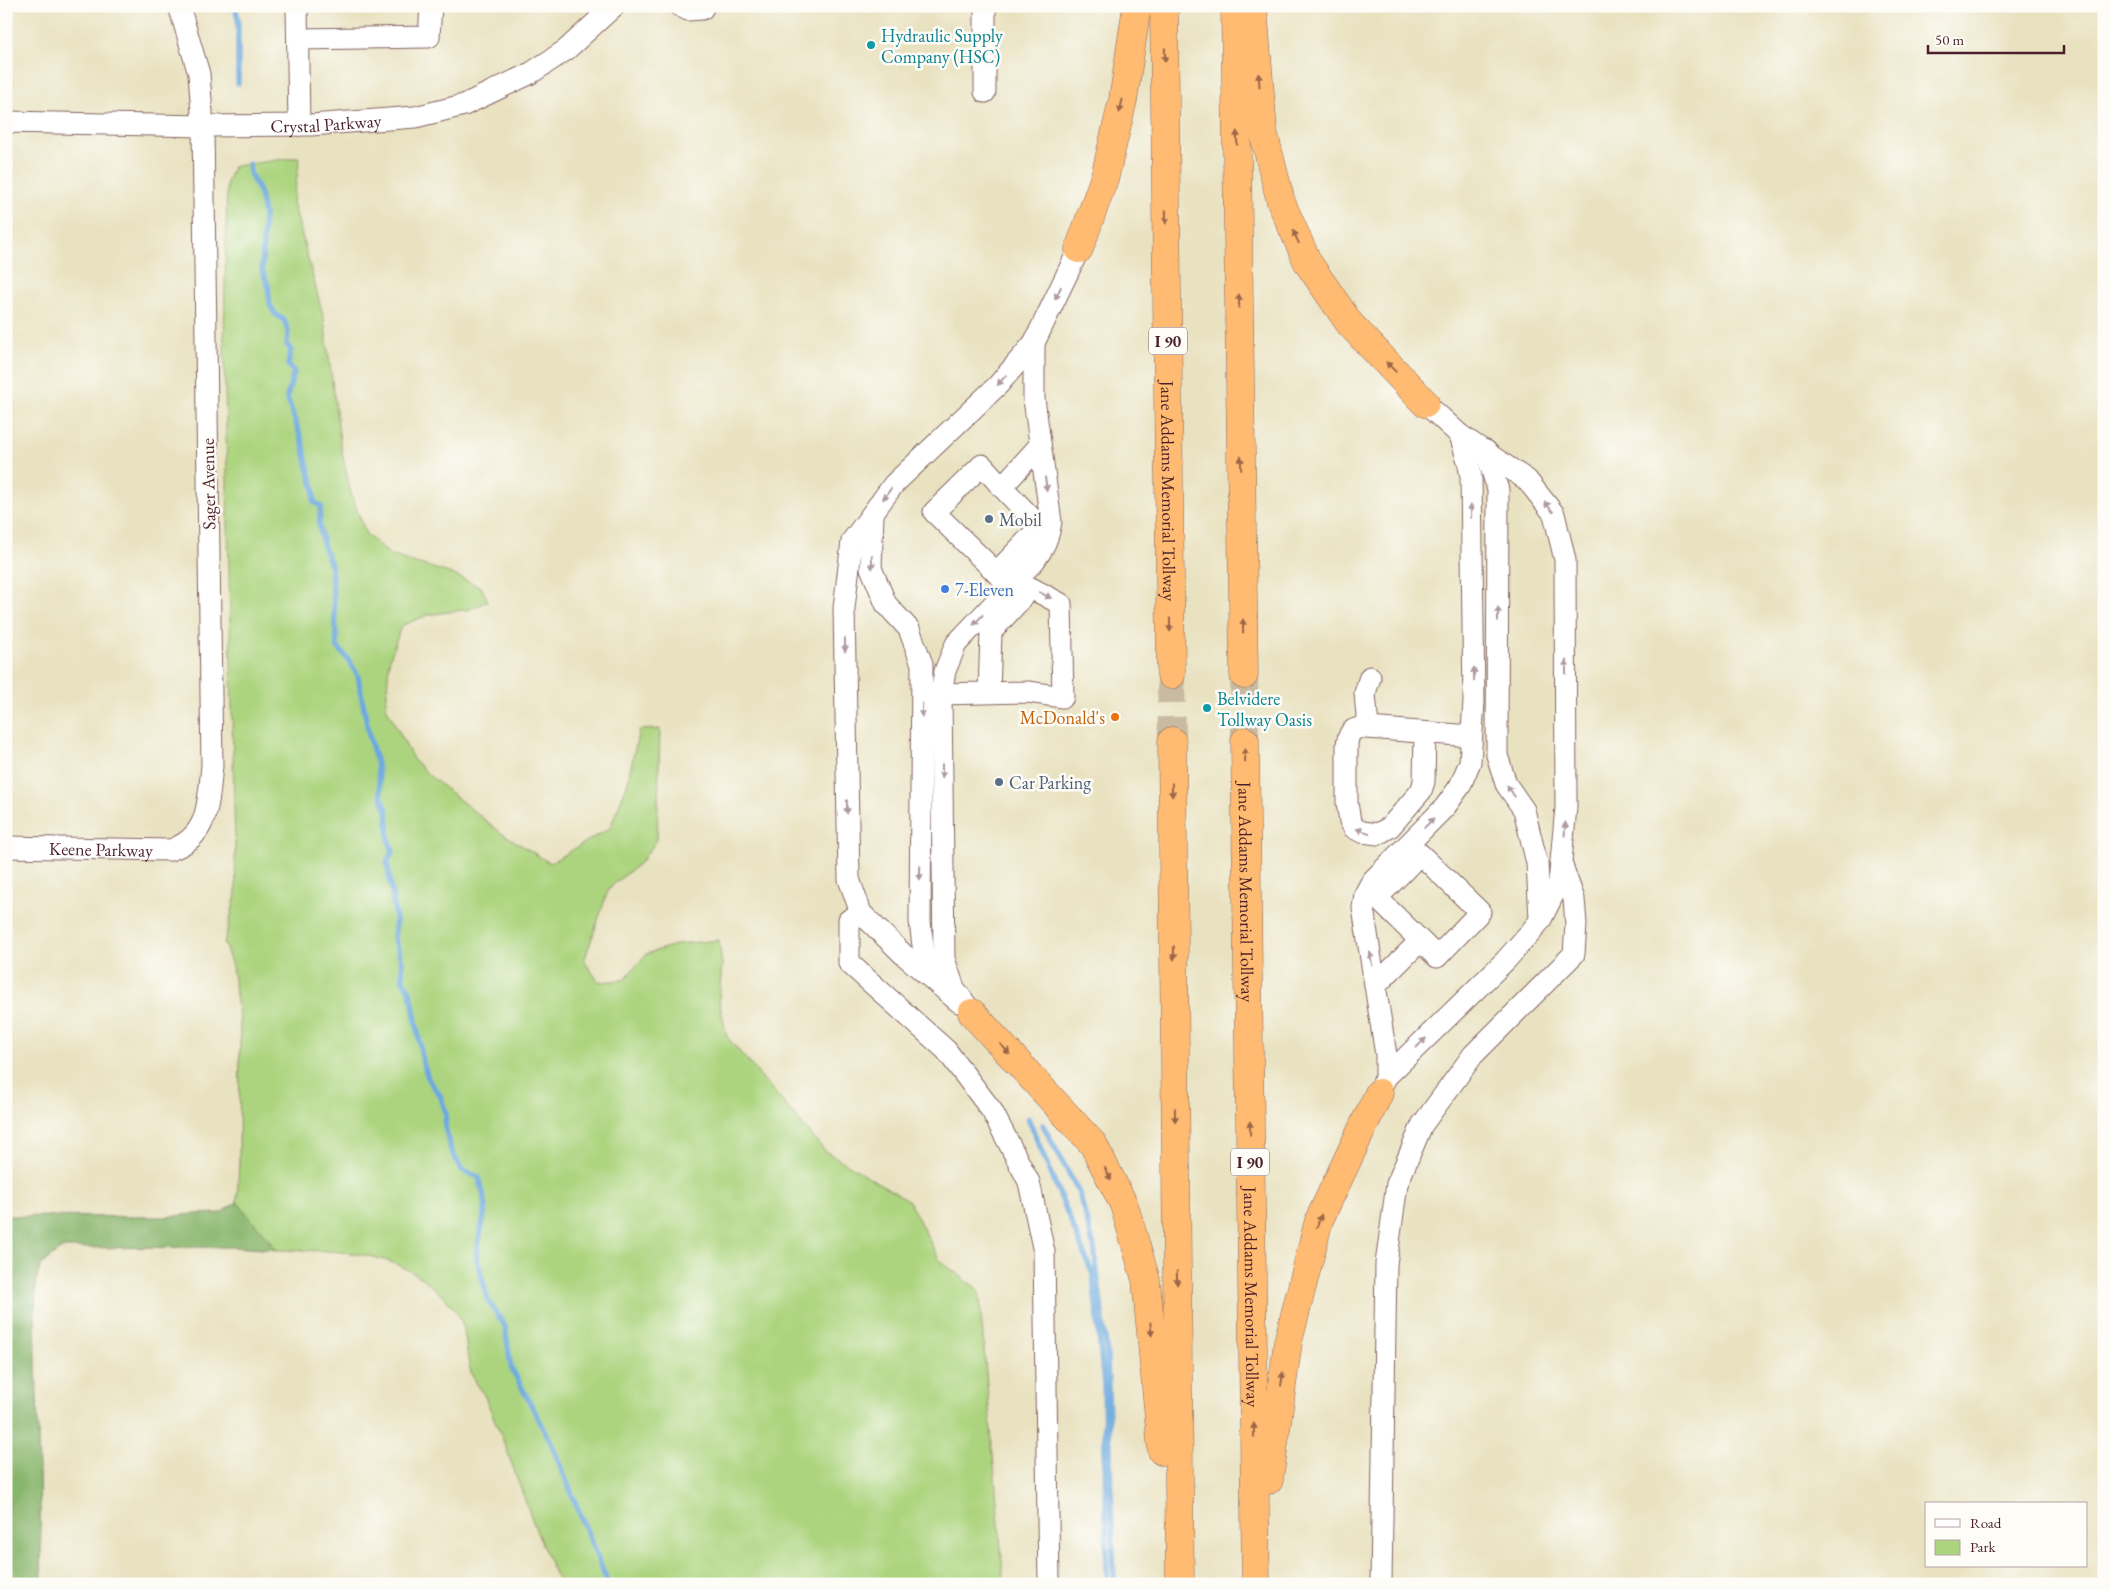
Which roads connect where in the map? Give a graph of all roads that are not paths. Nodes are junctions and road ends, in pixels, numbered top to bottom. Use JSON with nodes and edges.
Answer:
{"nodes":[{"id":1,"x":179,"y":6,"type":"edge"},
{"id":2,"x":297,"y":6,"type":"edge"},
{"id":3,"x":431,"y":6,"type":"edge"},
{"id":4,"x":614,"y":6,"type":"edge"},
{"id":5,"x":680,"y":6,"type":"edge"},
{"id":6,"x":704,"y":6,"type":"edge"},
{"id":7,"x":985,"y":6,"type":"edge"},
{"id":8,"x":1137,"y":6,"type":"edge"},
{"id":9,"x":1164,"y":6,"type":"edge"},
{"id":10,"x":1236,"y":6,"type":"edge"},
{"id":11,"x":1253,"y":6,"type":"edge"},
{"id":12,"x":298,"y":39,"type":"junction"},
{"id":13,"x":985,"y":92,"type":"dead end"},
{"id":14,"x":6,"y":122,"type":"edge"},
{"id":15,"x":203,"y":126,"type":"junction"},
{"id":16,"x":299,"y":126,"type":"junction"},
{"id":17,"x":1079,"y":249,"type":"joint"},
{"id":18,"x":1034,"y":343,"type":"junction"},
{"id":19,"x":1425,"y":403,"type":"joint"},
{"id":20,"x":1460,"y":435,"type":"junction"},
{"id":21,"x":1040,"y":445,"type":"junction"},
{"id":22,"x":1486,"y":451,"type":"junction"},
{"id":23,"x":1002,"y":487,"type":"junction"},
{"id":24,"x":873,"y":514,"type":"junction"},
{"id":25,"x":1003,"y":579,"type":"junction"},
{"id":26,"x":1171,"y":675,"type":"tunnel mouth"},
{"id":27,"x":1244,"y":675,"type":"tunnel mouth"},
{"id":28,"x":1370,"y":677,"type":"dead end"},
{"id":29,"x":989,"y":693,"type":"junction"},
{"id":30,"x":941,"y":694,"type":"junction"},
{"id":31,"x":1368,"y":728,"type":"junction"},
{"id":32,"x":1425,"y":732,"type":"junction"},
{"id":33,"x":1471,"y":736,"type":"junction"},
{"id":34,"x":1172,"y":741,"type":"tunnel mouth"},
{"id":35,"x":1245,"y":741,"type":"tunnel mouth"},
{"id":36,"x":192,"y":837,"type":"joint"},
{"id":37,"x":6,"y":847,"type":"edge"},
{"id":38,"x":1414,"y":848,"type":"junction"},
{"id":39,"x":1561,"y":863,"type":"junction"},
{"id":40,"x":861,"y":912,"type":"junction"},
{"id":41,"x":1540,"y":921,"type":"junction"},
{"id":42,"x":1420,"y":941,"type":"junction"},
{"id":43,"x":935,"y":982,"type":"junction"},
{"id":44,"x":1376,"y":985,"type":"junction"},
{"id":45,"x":972,"y":1013,"type":"junction"},
{"id":46,"x":1382,"y":1085,"type":"junction"},
{"id":47,"x":1049,"y":1584,"type":"edge"},
{"id":48,"x":1172,"y":1584,"type":"edge"},
{"id":49,"x":1180,"y":1584,"type":"edge"},
{"id":50,"x":1256,"y":1584,"type":"edge"},
{"id":51,"x":1264,"y":1584,"type":"edge"},
{"id":52,"x":1381,"y":1584,"type":"edge"}],
"edges":[{"from":1,"to":15,"type":"street","name":"Sager Avenue"},
{"from":2,"to":12,"type":"street"},
{"from":3,"to":12,"type":"street"},
{"from":4,"to":16,"type":"street","name":"Crystal Parkway"},
{"from":5,"to":6,"type":"street"},
{"from":7,"to":13,"type":"street"},
{"from":8,"to":17,"type":"highway","one_way":true},
{"from":9,"to":26,"type":"highway","name":"Jane Addams Memorial Tollway","number":"I 90","one_way":true},
{"from":27,"to":10,"type":"highway","one_way":true},
{"from":19,"to":11,"type":"highway","one_way":true},
{"from":12,"to":16,"type":"street"},
{"from":14,"to":15,"type":"street","name":"Crystal Parkway"},
{"from":15,"to":16,"type":"street","name":"Crystal Parkway"},
{"from":15,"to":36,"type":"street","name":"Sager Avenue"},
{"from":17,"to":18,"type":"street","one_way":true},
{"from":18,"to":21,"type":"street"},
{"from":18,"to":24,"type":"street","one_way":true},
{"from":19,"to":20,"type":"street"},
{"from":20,"to":22,"type":"street"},
{"from":33,"to":20,"type":"street","one_way":true},
{"from":21,"to":23,"type":"street"},
{"from":21,"to":25,"type":"street","one_way":true},
{"from":39,"to":22,"type":"street","one_way":true},
{"from":41,"to":22,"type":"street","one_way":true},
{"from":23,"to":25,"type":"street"},
{"from":23,"to":25,"type":"street"},
{"from":24,"to":40,"type":"street","one_way":true},
{"from":24,"to":43,"type":"street","one_way":true},
{"from":25,"to":30,"type":"street","one_way":true},
{"from":28,"to":31,"type":"street"},
{"from":29,"to":29,"type":"street","one_way":true},
{"from":29,"to":30,"type":"street"},
{"from":30,"to":45,"type":"street","one_way":true},
{"from":31,"to":32,"type":"street"},
{"from":32,"to":31,"type":"street","one_way":true},
{"from":32,"to":33,"type":"street"},
{"from":38,"to":33,"type":"street","one_way":true},
{"from":34,"to":49,"type":"highway","one_way":true},
{"from":50,"to":35,"type":"highway","name":"Jane Addams Memorial Tollway","number":"I 90","one_way":true},
{"from":36,"to":37,"type":"street","name":"Keene Parkway"},
{"from":38,"to":42,"type":"street"},
{"from":38,"to":42,"type":"street"},
{"from":44,"to":38,"type":"street","one_way":true},
{"from":39,"to":41,"type":"street"},
{"from":39,"to":52,"type":"street"},
{"from":40,"to":43,"type":"street"},
{"from":40,"to":47,"type":"street"},
{"from":46,"to":41,"type":"street","one_way":true},
{"from":42,"to":44,"type":"street"},
{"from":43,"to":45,"type":"street"},
{"from":44,"to":46,"type":"street"},
{"from":45,"to":48,"type":"highway","one_way":true},
{"from":51,"to":46,"type":"highway","one_way":true}]}
